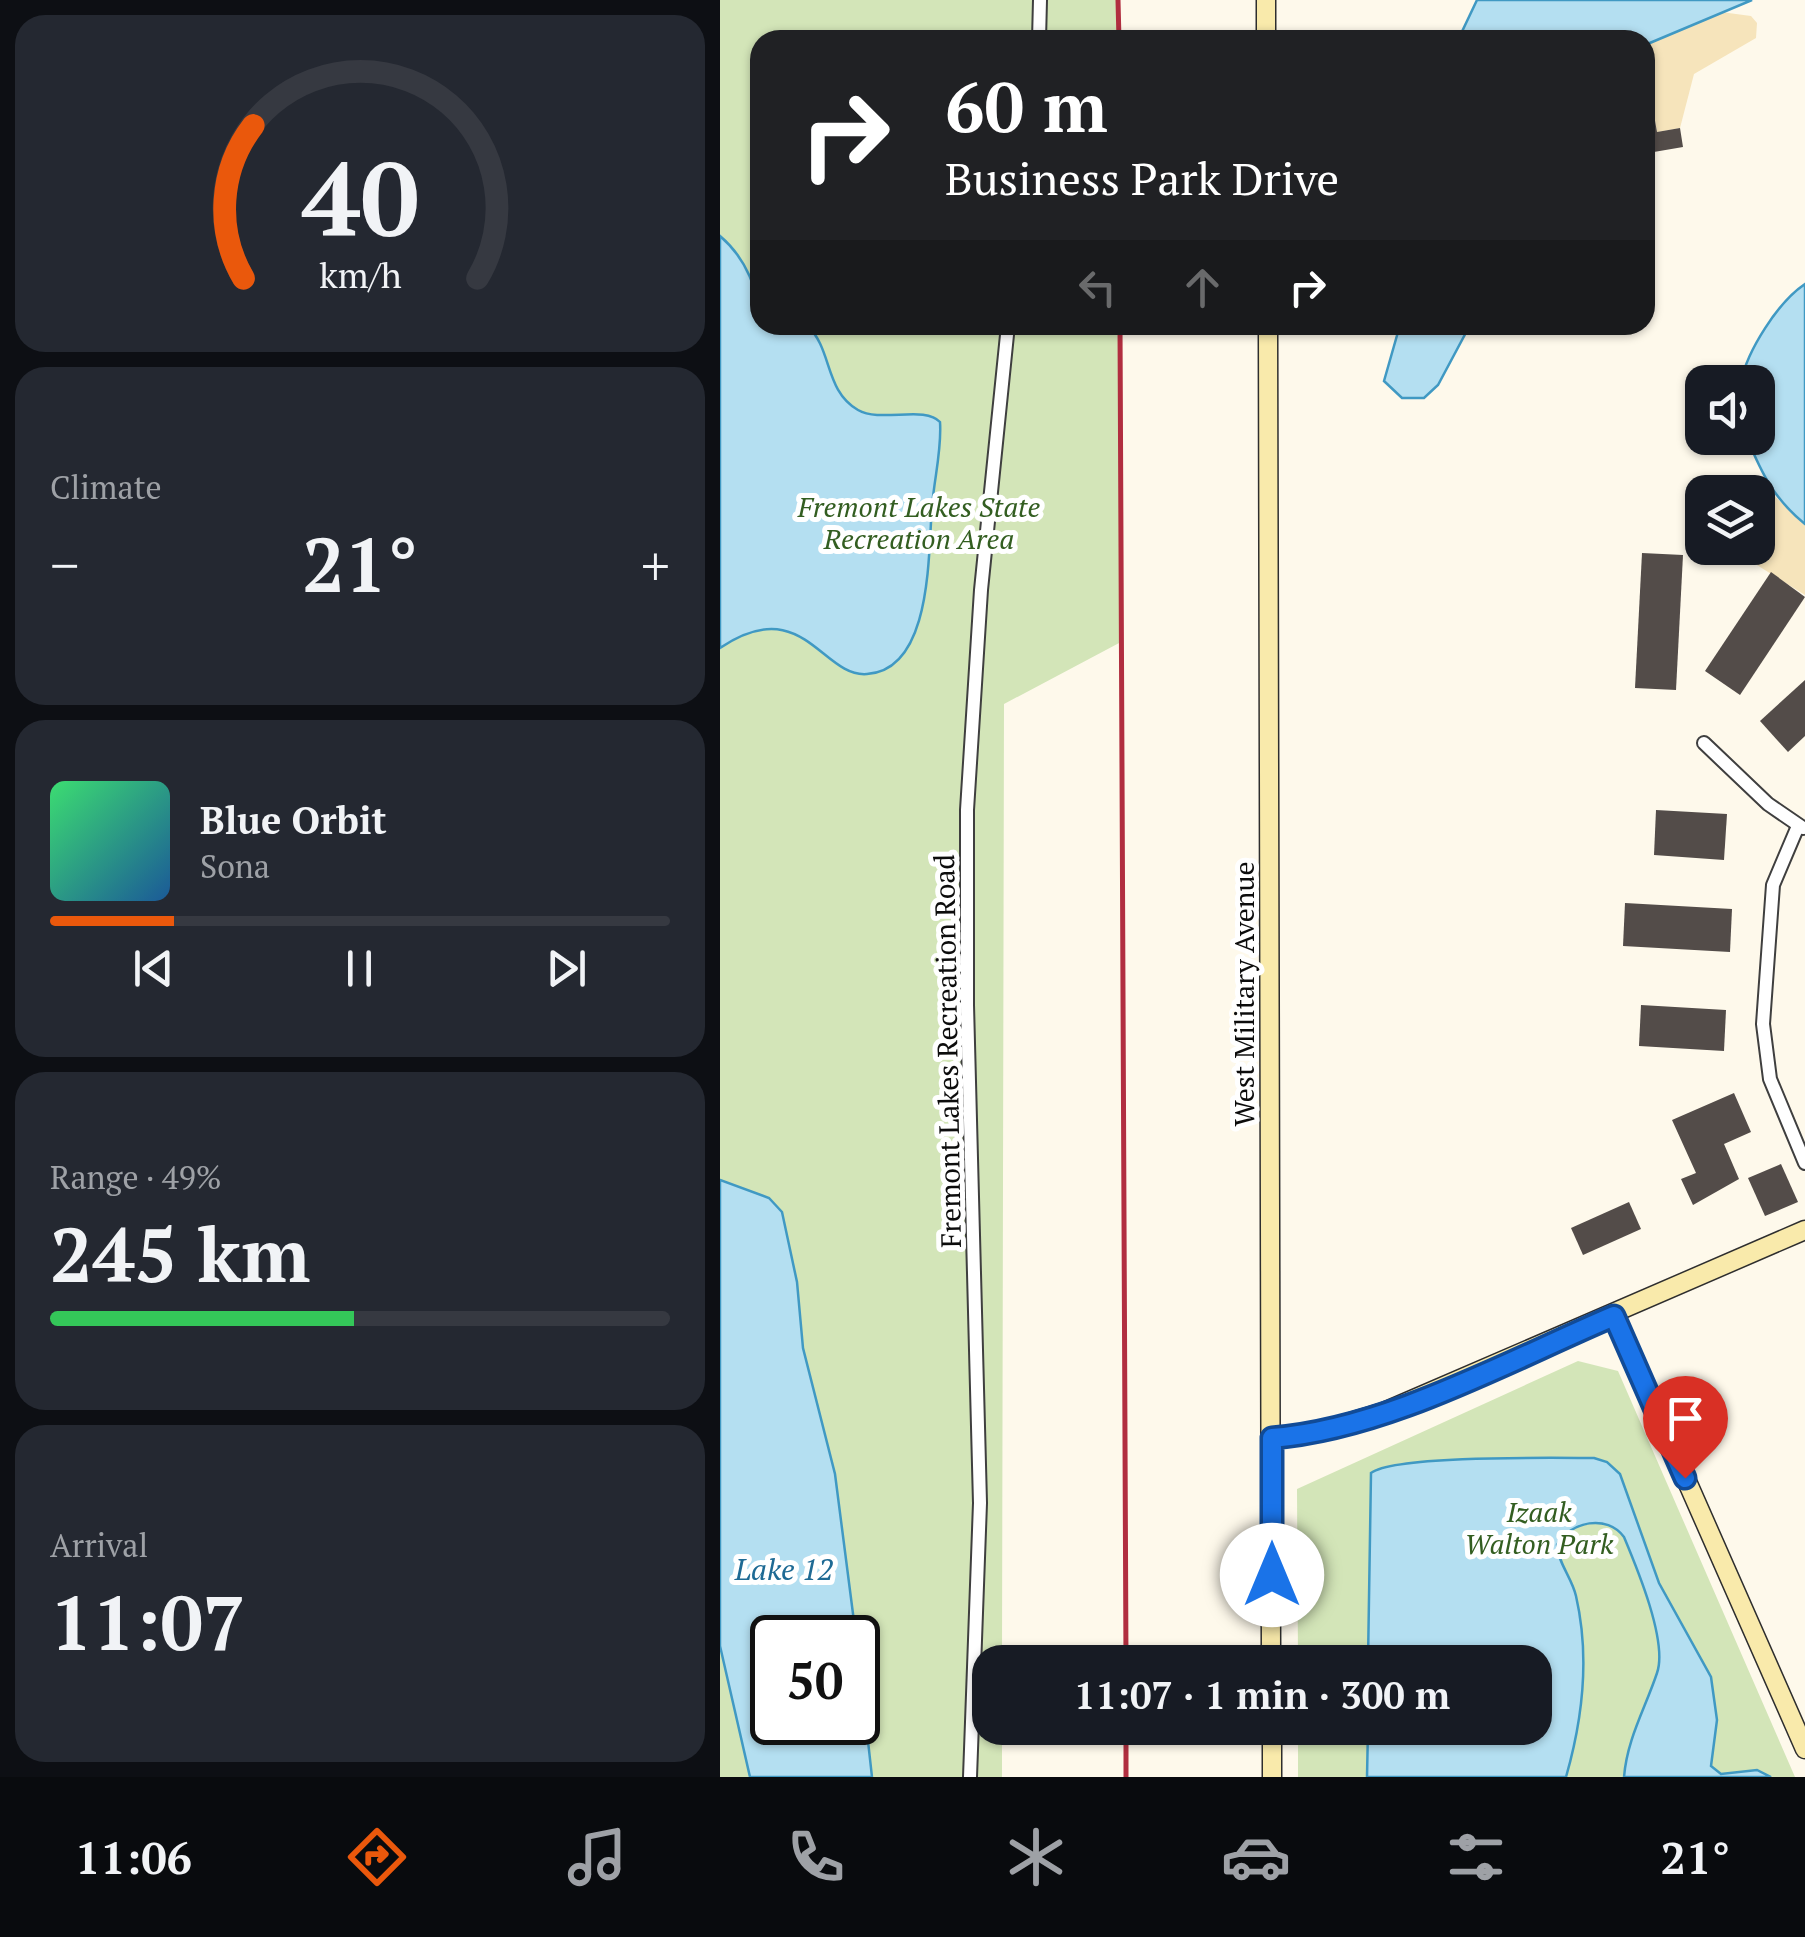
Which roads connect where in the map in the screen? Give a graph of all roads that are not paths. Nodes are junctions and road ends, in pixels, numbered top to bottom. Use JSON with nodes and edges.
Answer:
{"nodes":[{"id":1,"x":1040,"y":0,"type":"edge"},
{"id":2,"x":1266,"y":0,"type":"edge"},
{"id":3,"x":1039,"y":30,"type":"edge"},
{"id":4,"x":1266,"y":30,"type":"edge"},
{"id":5,"x":1007,"y":335,"type":"edge"},
{"id":6,"x":1268,"y":335,"type":"edge"},
{"id":7,"x":1704,"y":743,"type":"dead end"},
{"id":8,"x":1802,"y":828,"type":"edge"},
{"id":9,"x":1805,"y":1163,"type":"edge"},
{"id":10,"x":1805,"y":1230,"type":"edge"},
{"id":11,"x":1614,"y":1316,"type":"junction"},
{"id":12,"x":1272,"y":1438,"type":"junction"},
{"id":13,"x":1272,"y":1645,"type":"edge"},
{"id":14,"x":1272,"y":1745,"type":"edge"},
{"id":15,"x":1805,"y":1749,"type":"edge"},
{"id":16,"x":970,"y":1777,"type":"edge"},
{"id":17,"x":1272,"y":1777,"type":"edge"}],
"edges":[{"from":1,"to":3,"type":"street"},
{"from":2,"to":4,"type":"street"},
{"from":5,"to":16,"type":"street","name":"Fremont Lakes Recreation Road"},
{"from":6,"to":12,"type":"street","name":"West Military Avenue"},
{"from":7,"to":8,"type":"street"},
{"from":8,"to":9,"type":"street"},
{"from":10,"to":11,"type":"street"},
{"from":11,"to":12,"type":"street"},
{"from":11,"to":15,"type":"street"},
{"from":12,"to":13,"type":"street","name":"West Military Avenue"},
{"from":14,"to":17,"type":"street"}]}
